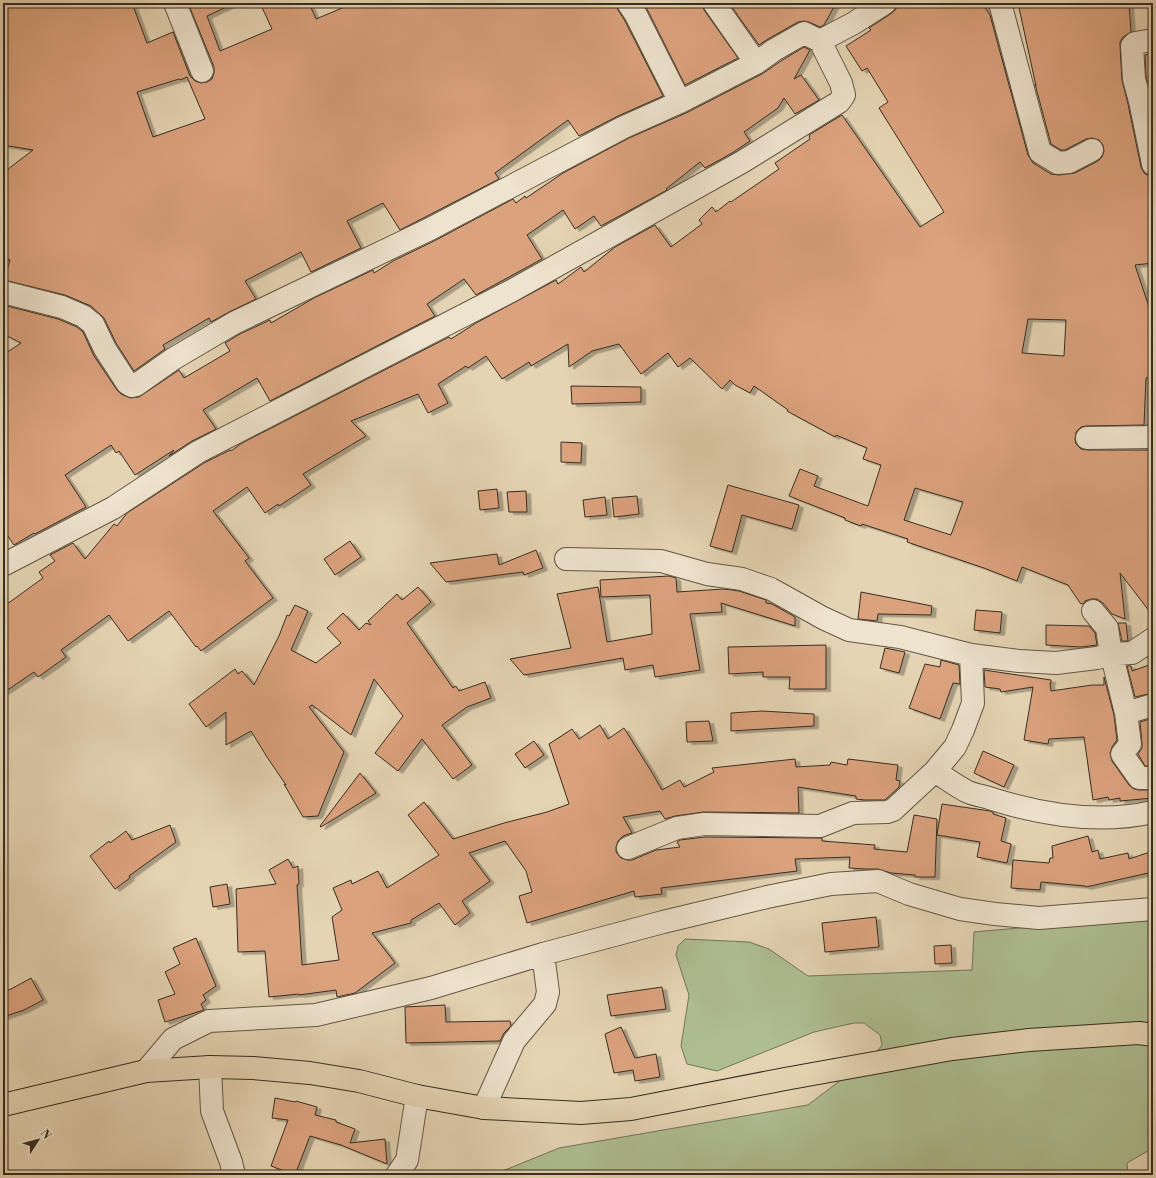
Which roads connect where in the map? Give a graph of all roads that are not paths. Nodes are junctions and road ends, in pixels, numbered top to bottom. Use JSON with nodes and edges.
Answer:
{"nodes":[{"id":1,"x":175,"y":3,"type":"edge"},
{"id":2,"x":628,"y":3,"type":"edge"},
{"id":3,"x":714,"y":3,"type":"edge"},
{"id":4,"x":885,"y":3,"type":"edge"},
{"id":5,"x":1000,"y":3,"type":"edge"},
{"id":6,"x":1153,"y":40,"type":"edge"},
{"id":7,"x":820,"y":41,"type":"junction"},
{"id":8,"x":756,"y":63,"type":"junction"},
{"id":9,"x":202,"y":71,"type":"dead end"},
{"id":10,"x":680,"y":102,"type":"junction"},
{"id":11,"x":1092,"y":150,"type":"dead end"},
{"id":12,"x":1153,"y":164,"type":"edge"},
{"id":13,"x":3,"y":292,"type":"edge"},
{"id":14,"x":1153,"y":435,"type":"edge"},
{"id":15,"x":1088,"y":438,"type":"dead end"},
{"id":16,"x":566,"y":559,"type":"dead end"},
{"id":17,"x":3,"y":565,"type":"edge"},
{"id":18,"x":1093,"y":611,"type":"dead end"},
{"id":19,"x":1153,"y":639,"type":"edge"},
{"id":20,"x":1112,"y":654,"type":"junction"},
{"id":21,"x":971,"y":656,"type":"junction"},
{"id":22,"x":1153,"y":704,"type":"edge"},
{"id":23,"x":1126,"y":713,"type":"junction"},
{"id":24,"x":935,"y":771,"type":"junction"},
{"id":25,"x":1153,"y":778,"type":"edge"},
{"id":26,"x":1153,"y":812,"type":"edge"},
{"id":27,"x":628,"y":848,"type":"dead end"},
{"id":28,"x":1153,"y":909,"type":"edge"},
{"id":29,"x":543,"y":954,"type":"junction"},
{"id":30,"x":1153,"y":1035,"type":"edge"},
{"id":31,"x":210,"y":1067,"type":"junction"},
{"id":32,"x":146,"y":1071,"type":"junction"},
{"id":33,"x":417,"y":1096,"type":"junction"},
{"id":34,"x":3,"y":1105,"type":"edge"},
{"id":35,"x":484,"y":1108,"type":"junction"},
{"id":36,"x":234,"y":1175,"type":"edge"},
{"id":37,"x":397,"y":1175,"type":"edge"}],
"edges":[{"from":1,"to":9,"type":"street"},
{"from":2,"to":10,"type":"street"},
{"from":3,"to":8,"type":"street"},
{"from":4,"to":7,"type":"street"},
{"from":5,"to":11,"type":"street"},
{"from":6,"to":12,"type":"street"},
{"from":7,"to":8,"type":"street"},
{"from":7,"to":17,"type":"street"},
{"from":8,"to":10,"type":"street"},
{"from":10,"to":13,"type":"street"},
{"from":14,"to":15,"type":"street"},
{"from":16,"to":21,"type":"street"},
{"from":18,"to":20,"type":"street"},
{"from":19,"to":20,"type":"street"},
{"from":20,"to":21,"type":"street"},
{"from":20,"to":23,"type":"street"},
{"from":21,"to":24,"type":"street"},
{"from":22,"to":23,"type":"street"},
{"from":23,"to":25,"type":"street"},
{"from":24,"to":26,"type":"street"},
{"from":24,"to":27,"type":"street"},
{"from":28,"to":29,"type":"street"},
{"from":29,"to":32,"type":"street"},
{"from":29,"to":35,"type":"street"},
{"from":30,"to":35,"type":"main road"},
{"from":31,"to":32,"type":"main road"},
{"from":31,"to":33,"type":"main road"},
{"from":31,"to":36,"type":"street"},
{"from":32,"to":34,"type":"main road"},
{"from":33,"to":35,"type":"main road"},
{"from":33,"to":37,"type":"street"}]}
